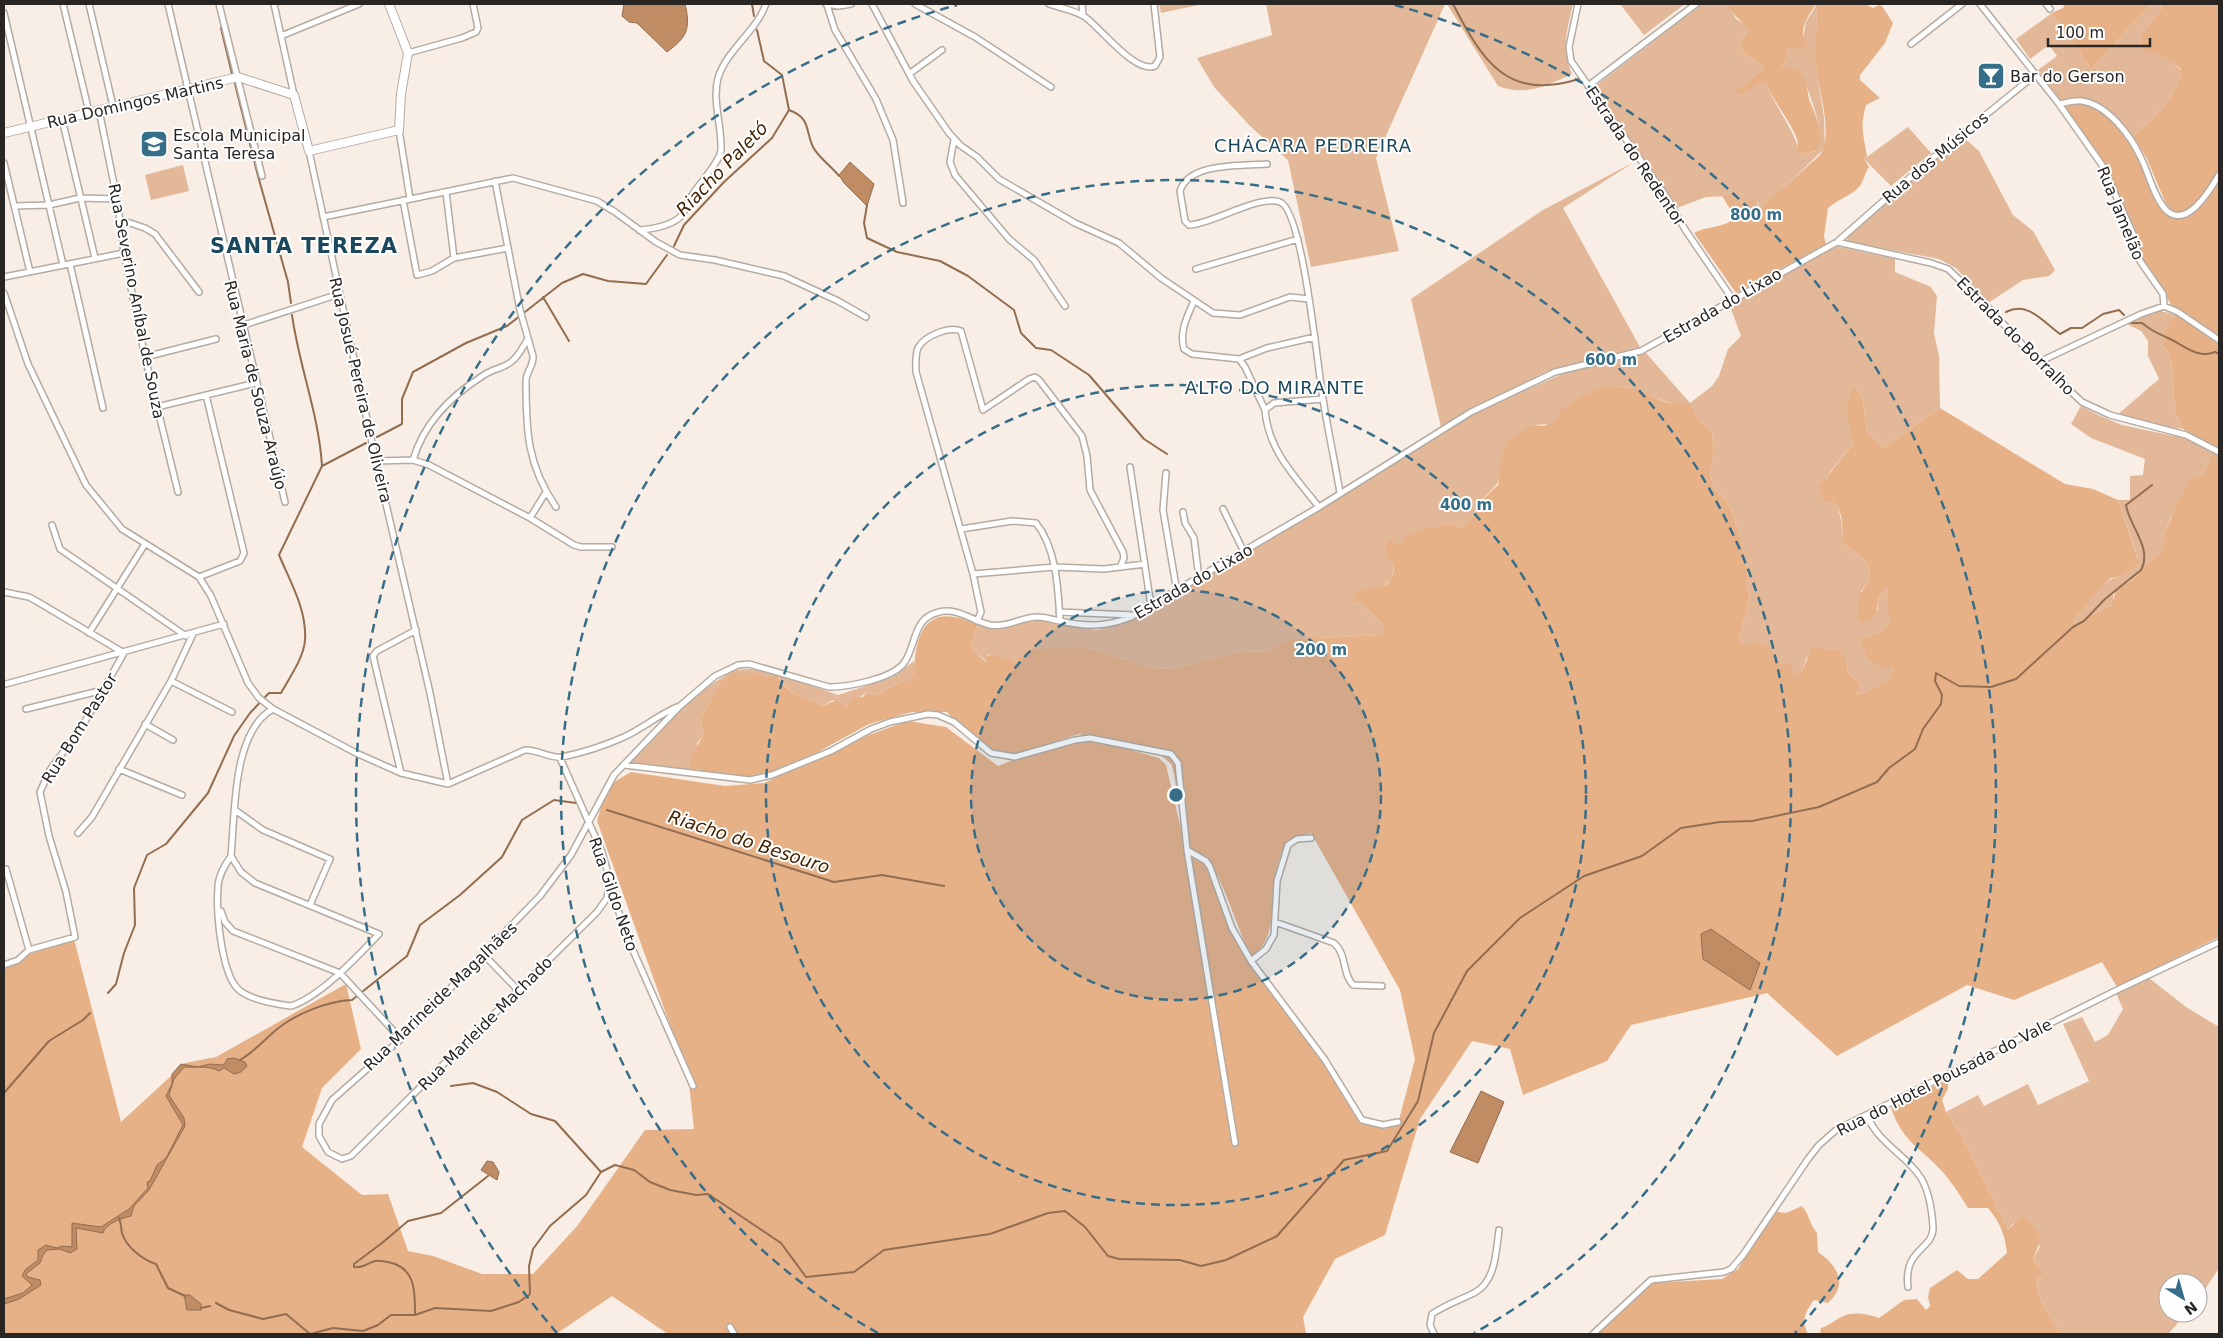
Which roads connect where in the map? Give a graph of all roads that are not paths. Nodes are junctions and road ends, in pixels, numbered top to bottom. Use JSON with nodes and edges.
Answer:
{"nodes":[{"id":1,"x":63,"y":4,"type":"edge"},
{"id":2,"x":90,"y":4,"type":"edge"},
{"id":3,"x":168,"y":4,"type":"edge"},
{"id":4,"x":219,"y":4,"type":"edge"},
{"id":5,"x":274,"y":4,"type":"edge"},
{"id":6,"x":359,"y":4,"type":"edge"},
{"id":7,"x":388,"y":4,"type":"edge"},
{"id":8,"x":473,"y":4,"type":"edge"},
{"id":9,"x":766,"y":4,"type":"edge"},
{"id":10,"x":826,"y":4,"type":"edge"},
{"id":11,"x":851,"y":4,"type":"edge"},
{"id":12,"x":872,"y":4,"type":"edge"},
{"id":13,"x":914,"y":4,"type":"edge"},
{"id":14,"x":1049,"y":4,"type":"edge"},
{"id":15,"x":1082,"y":4,"type":"edge"},
{"id":16,"x":1154,"y":4,"type":"edge"},
{"id":17,"x":1578,"y":4,"type":"edge"},
{"id":18,"x":1696,"y":4,"type":"edge"},
{"id":19,"x":1962,"y":4,"type":"edge"},
{"id":20,"x":1980,"y":4,"type":"edge"},
{"id":21,"x":2046,"y":4,"type":"edge"},
{"id":22,"x":2050,"y":9,"type":"dead end"},
{"id":23,"x":4,"y":13,"type":"edge"},
{"id":24,"x":1083,"y":16,"type":"junction"},
{"id":25,"x":281,"y":36,"type":"junction"},
{"id":26,"x":1911,"y":44,"type":"dead end"},
{"id":27,"x":942,"y":50,"type":"dead end"},
{"id":28,"x":408,"y":53,"type":"junction"},
{"id":29,"x":909,"y":74,"type":"junction"},
{"id":30,"x":2035,"y":75,"type":"junction"},
{"id":31,"x":238,"y":77,"type":"junction"},
{"id":32,"x":1588,"y":86,"type":"junction"},
{"id":33,"x":1050,"y":87,"type":"dead end"},
{"id":34,"x":188,"y":89,"type":"junction"},
{"id":35,"x":294,"y":95,"type":"junction"},
{"id":36,"x":2059,"y":104,"type":"junction"},
{"id":37,"x":113,"y":106,"type":"junction"},
{"id":38,"x":99,"y":110,"type":"junction"},
{"id":39,"x":89,"y":112,"type":"junction"},
{"id":40,"x":62,"y":119,"type":"junction"},
{"id":41,"x":30,"y":127,"type":"junction"},
{"id":42,"x":399,"y":130,"type":"junction"},
{"id":43,"x":4,"y":133,"type":"edge"},
{"id":44,"x":954,"y":140,"type":"junction"},
{"id":45,"x":309,"y":151,"type":"junction"},
{"id":46,"x":4,"y":163,"type":"edge"},
{"id":47,"x":1266,"y":164,"type":"dead end"},
{"id":48,"x":2219,"y":175,"type":"edge"},
{"id":49,"x":262,"y":176,"type":"dead end"},
{"id":50,"x":495,"y":180,"type":"junction"},
{"id":51,"x":446,"y":192,"type":"junction"},
{"id":52,"x":80,"y":198,"type":"junction"},
{"id":53,"x":118,"y":198,"type":"junction"},
{"id":54,"x":410,"y":199,"type":"junction"},
{"id":55,"x":403,"y":200,"type":"junction"},
{"id":56,"x":904,"y":203,"type":"dead end"},
{"id":57,"x":49,"y":204,"type":"junction"},
{"id":58,"x":15,"y":206,"type":"junction"},
{"id":59,"x":323,"y":217,"type":"junction"},
{"id":60,"x":121,"y":220,"type":"junction"},
{"id":61,"x":638,"y":230,"type":"junction"},
{"id":62,"x":1298,"y":239,"type":"junction"},
{"id":63,"x":1837,"y":242,"type":"junction"},
{"id":64,"x":508,"y":248,"type":"junction"},
{"id":65,"x":124,"y":253,"type":"junction"},
{"id":66,"x":96,"y":258,"type":"junction"},
{"id":67,"x":454,"y":258,"type":"junction"},
{"id":68,"x":70,"y":264,"type":"junction"},
{"id":69,"x":63,"y":265,"type":"junction"},
{"id":70,"x":1196,"y":268,"type":"dead end"},
{"id":71,"x":30,"y":272,"type":"junction"},
{"id":72,"x":4,"y":277,"type":"edge"},
{"id":73,"x":199,"y":292,"type":"dead end"},
{"id":74,"x":4,"y":293,"type":"edge"},
{"id":75,"x":340,"y":294,"type":"junction"},
{"id":76,"x":1309,"y":299,"type":"junction"},
{"id":77,"x":1734,"y":300,"type":"junction"},
{"id":78,"x":1194,"y":301,"type":"junction"},
{"id":79,"x":1065,"y":306,"type":"dead end"},
{"id":80,"x":2164,"y":306,"type":"junction"},
{"id":81,"x":866,"y":317,"type":"dead end"},
{"id":82,"x":244,"y":325,"type":"junction"},
{"id":83,"x":1315,"y":337,"type":"junction"},
{"id":84,"x":216,"y":339,"type":"dead end"},
{"id":85,"x":528,"y":339,"type":"junction"},
{"id":86,"x":2219,"y":340,"type":"edge"},
{"id":87,"x":145,"y":358,"type":"junction"},
{"id":88,"x":1239,"y":359,"type":"junction"},
{"id":89,"x":2039,"y":362,"type":"junction"},
{"id":90,"x":256,"y":383,"type":"junction"},
{"id":91,"x":206,"y":395,"type":"junction"},
{"id":92,"x":1323,"y":400,"type":"junction"},
{"id":93,"x":157,"y":407,"type":"junction"},
{"id":94,"x":103,"y":408,"type":"dead end"},
{"id":95,"x":1265,"y":410,"type":"junction"},
{"id":96,"x":2219,"y":452,"type":"edge"},
{"id":97,"x":413,"y":460,"type":"junction"},
{"id":98,"x":376,"y":461,"type":"junction"},
{"id":99,"x":1130,"y":467,"type":"dead end"},
{"id":100,"x":1166,"y":474,"type":"dead end"},
{"id":101,"x":178,"y":492,"type":"dead end"},
{"id":102,"x":546,"y":492,"type":"junction"},
{"id":103,"x":1340,"y":493,"type":"junction"},
{"id":104,"x":285,"y":502,"type":"dead end"},
{"id":105,"x":556,"y":507,"type":"dead end"},
{"id":106,"x":1319,"y":507,"type":"junction"},
{"id":107,"x":1223,"y":510,"type":"dead end"},
{"id":108,"x":1183,"y":512,"type":"dead end"},
{"id":109,"x":530,"y":518,"type":"junction"},
{"id":110,"x":52,"y":525,"type":"dead end"},
{"id":111,"x":962,"y":529,"type":"junction"},
{"id":112,"x":144,"y":544,"type":"junction"},
{"id":113,"x":612,"y":547,"type":"dead end"},
{"id":114,"x":1244,"y":552,"type":"junction"},
{"id":115,"x":1145,"y":564,"type":"junction"},
{"id":116,"x":1055,"y":567,"type":"junction"},
{"id":117,"x":1120,"y":567,"type":"junction"},
{"id":118,"x":974,"y":574,"type":"junction"},
{"id":119,"x":199,"y":577,"type":"junction"},
{"id":120,"x":1199,"y":578,"type":"junction"},
{"id":121,"x":118,"y":589,"type":"junction"},
{"id":122,"x":4,"y":592,"type":"edge"},
{"id":123,"x":1177,"y":592,"type":"junction"},
{"id":124,"x":1151,"y":606,"type":"junction"},
{"id":125,"x":1059,"y":612,"type":"junction"},
{"id":126,"x":1136,"y":615,"type":"junction"},
{"id":127,"x":977,"y":621,"type":"junction"},
{"id":128,"x":1060,"y":621,"type":"junction"},
{"id":129,"x":224,"y":624,"type":"junction"},
{"id":130,"x":416,"y":630,"type":"junction"},
{"id":131,"x":89,"y":633,"type":"junction"},
{"id":132,"x":193,"y":634,"type":"junction"},
{"id":133,"x":186,"y":636,"type":"junction"},
{"id":134,"x":124,"y":653,"type":"junction"},
{"id":135,"x":171,"y":681,"type":"junction"},
{"id":136,"x":6,"y":684,"type":"dead end"},
{"id":137,"x":103,"y":690,"type":"junction"},
{"id":138,"x":680,"y":706,"type":"junction"},
{"id":139,"x":26,"y":708,"type":"dead end"},
{"id":140,"x":273,"y":709,"type":"junction"},
{"id":141,"x":232,"y":712,"type":"dead end"},
{"id":142,"x":145,"y":724,"type":"junction"},
{"id":143,"x":174,"y":740,"type":"dead end"},
{"id":144,"x":560,"y":758,"type":"junction"},
{"id":145,"x":624,"y":765,"type":"junction"},
{"id":146,"x":119,"y":769,"type":"junction"},
{"id":147,"x":401,"y":773,"type":"junction"},
{"id":148,"x":448,"y":784,"type":"junction"},
{"id":149,"x":182,"y":795,"type":"dead end"},
{"id":150,"x":235,"y":810,"type":"junction"},
{"id":151,"x":589,"y":824,"type":"junction"},
{"id":152,"x":78,"y":833,"type":"dead end"},
{"id":153,"x":1311,"y":838,"type":"dead end"},
{"id":154,"x":1187,"y":850,"type":"junction"},
{"id":155,"x":231,"y":856,"type":"junction"},
{"id":156,"x":4,"y":861,"type":"edge"},
{"id":157,"x":5,"y":869,"type":"edge"},
{"id":158,"x":610,"y":878,"type":"junction"},
{"id":159,"x":219,"y":906,"type":"junction"},
{"id":160,"x":310,"y":906,"type":"junction"},
{"id":161,"x":1275,"y":922,"type":"junction"},
{"id":162,"x":2219,"y":942,"type":"edge"},
{"id":163,"x":29,"y":950,"type":"junction"},
{"id":164,"x":484,"y":955,"type":"junction"},
{"id":165,"x":1251,"y":961,"type":"junction"},
{"id":166,"x":4,"y":965,"type":"edge"},
{"id":167,"x":340,"y":973,"type":"junction"},
{"id":168,"x":1382,"y":986,"type":"dead end"},
{"id":169,"x":517,"y":989,"type":"junction"},
{"id":170,"x":401,"y":1039,"type":"junction"},
{"id":171,"x":693,"y":1086,"type":"dead end"},
{"id":172,"x":1867,"y":1115,"type":"junction"},
{"id":173,"x":1398,"y":1122,"type":"dead end"},
{"id":174,"x":1236,"y":1143,"type":"dead end"},
{"id":175,"x":346,"y":1159,"type":"joint"},
{"id":176,"x":1499,"y":1230,"type":"dead end"},
{"id":177,"x":1908,"y":1287,"type":"dead end"},
{"id":178,"x":730,"y":1327,"type":"dead end"},
{"id":179,"x":734,"y":1334,"type":"edge"},
{"id":180,"x":1434,"y":1334,"type":"edge"},
{"id":181,"x":1593,"y":1334,"type":"edge"}],
"edges":[{"from":1,"to":39,"type":"street"},
{"from":2,"to":37,"type":"street"},
{"from":3,"to":34,"type":"street","name":"Rua Maria de Souza Araújo"},
{"from":4,"to":31,"type":"street"},
{"from":5,"to":25,"type":"street","name":"Rua Josué Pereira de Oliveira"},
{"from":6,"to":25,"type":"street"},
{"from":7,"to":28,"type":"street"},
{"from":8,"to":28,"type":"street"},
{"from":9,"to":61,"type":"street"},
{"from":10,"to":11,"type":"street"},
{"from":10,"to":56,"type":"street"},
{"from":12,"to":29,"type":"street"},
{"from":13,"to":33,"type":"street"},
{"from":14,"to":24,"type":"street"},
{"from":15,"to":24,"type":"street"},
{"from":16,"to":24,"type":"street"},
{"from":17,"to":32,"type":"street","name":"Estrada do Redentor"},
{"from":18,"to":32,"type":"street"},
{"from":19,"to":26,"type":"street"},
{"from":20,"to":30,"type":"street","name":"Rua Jamelão"},
{"from":21,"to":22,"type":"street"},
{"from":23,"to":41,"type":"street"},
{"from":25,"to":35,"type":"street","name":"Rua Josué Pereira de Oliveira"},
{"from":27,"to":29,"type":"street"},
{"from":28,"to":42,"type":"street"},
{"from":29,"to":44,"type":"street"},
{"from":30,"to":36,"type":"street","name":"Rua Jamelão"},
{"from":30,"to":63,"type":"street","name":"Rua dos Músicos"},
{"from":31,"to":34,"type":"street","name":"Rua Domingos Martins"},
{"from":31,"to":35,"type":"street","name":"Rua Domingos Martins"},
{"from":31,"to":49,"type":"street"},
{"from":32,"to":77,"type":"street","name":"Estrada do Redentor"},
{"from":34,"to":37,"type":"street","name":"Rua Domingos Martins"},
{"from":34,"to":82,"type":"street","name":"Rua Maria de Souza Araújo"},
{"from":35,"to":45,"type":"street","name":"Rua Josué Pereira de Oliveira"},
{"from":36,"to":48,"type":"street"},
{"from":36,"to":80,"type":"street","name":"Rua Jamelão"},
{"from":37,"to":38,"type":"street","name":"Rua Domingos Martins"},
{"from":38,"to":39,"type":"street","name":"Rua Domingos Martins"},
{"from":38,"to":53,"type":"street","name":"Rua Severino Aníbal de Souza"},
{"from":39,"to":40,"type":"street","name":"Rua Domingos Martins"},
{"from":40,"to":41,"type":"street","name":"Rua Domingos Martins"},
{"from":40,"to":52,"type":"street"},
{"from":41,"to":43,"type":"street","name":"Rua Domingos Martins"},
{"from":41,"to":57,"type":"street"},
{"from":42,"to":45,"type":"street"},
{"from":42,"to":54,"type":"street"},
{"from":44,"to":78,"type":"street"},
{"from":44,"to":79,"type":"street"},
{"from":45,"to":59,"type":"street","name":"Rua Josué Pereira de Oliveira"},
{"from":46,"to":58,"type":"street"},
{"from":47,"to":62,"type":"street"},
{"from":50,"to":51,"type":"street"},
{"from":50,"to":61,"type":"street"},
{"from":50,"to":64,"type":"street"},
{"from":51,"to":54,"type":"street"},
{"from":51,"to":67,"type":"street"},
{"from":52,"to":53,"type":"street"},
{"from":52,"to":57,"type":"street"},
{"from":52,"to":66,"type":"street"},
{"from":53,"to":60,"type":"street","name":"Rua Severino Aníbal de Souza"},
{"from":54,"to":55,"type":"street"},
{"from":55,"to":59,"type":"street"},
{"from":55,"to":67,"type":"street"},
{"from":57,"to":58,"type":"street"},
{"from":57,"to":69,"type":"street"},
{"from":58,"to":71,"type":"street"},
{"from":59,"to":75,"type":"street","name":"Rua Josué Pereira de Oliveira"},
{"from":60,"to":65,"type":"street","name":"Rua Severino Aníbal de Souza"},
{"from":60,"to":73,"type":"street"},
{"from":61,"to":81,"type":"street"},
{"from":62,"to":70,"type":"street"},
{"from":62,"to":76,"type":"street"},
{"from":63,"to":77,"type":"street","name":"Estrada do Lixao"},
{"from":63,"to":89,"type":"street","name":"Estrada do Borralho"},
{"from":64,"to":67,"type":"street"},
{"from":64,"to":85,"type":"street"},
{"from":65,"to":66,"type":"street"},
{"from":65,"to":87,"type":"street","name":"Rua Severino Aníbal de Souza"},
{"from":66,"to":68,"type":"street"},
{"from":68,"to":69,"type":"street"},
{"from":68,"to":94,"type":"street"},
{"from":69,"to":71,"type":"street"},
{"from":71,"to":72,"type":"street"},
{"from":74,"to":112,"type":"street"},
{"from":75,"to":82,"type":"street"},
{"from":75,"to":98,"type":"street","name":"Rua Josué Pereira de Oliveira"},
{"from":76,"to":78,"type":"street"},
{"from":76,"to":83,"type":"street"},
{"from":77,"to":103,"type":"street","name":"Estrada do Lixao"},
{"from":78,"to":88,"type":"street"},
{"from":80,"to":86,"type":"street"},
{"from":80,"to":89,"type":"street"},
{"from":82,"to":90,"type":"street","name":"Rua Maria de Souza Araújo"},
{"from":83,"to":88,"type":"street"},
{"from":83,"to":92,"type":"street"},
{"from":84,"to":87,"type":"street"},
{"from":85,"to":97,"type":"street"},
{"from":85,"to":102,"type":"street"},
{"from":87,"to":93,"type":"street","name":"Rua Severino Aníbal de Souza"},
{"from":88,"to":95,"type":"street"},
{"from":89,"to":96,"type":"street","name":"Estrada do Borralho"},
{"from":90,"to":91,"type":"street"},
{"from":90,"to":104,"type":"street","name":"Rua Maria de Souza Araújo"},
{"from":91,"to":93,"type":"street"},
{"from":91,"to":119,"type":"street"},
{"from":92,"to":95,"type":"street"},
{"from":92,"to":103,"type":"street"},
{"from":93,"to":101,"type":"street","name":"Rua Severino Aníbal de Souza"},
{"from":95,"to":106,"type":"street"},
{"from":97,"to":98,"type":"street"},
{"from":97,"to":109,"type":"street"},
{"from":98,"to":130,"type":"street","name":"Rua Josué Pereira de Oliveira"},
{"from":99,"to":115,"type":"street"},
{"from":100,"to":123,"type":"street"},
{"from":102,"to":105,"type":"street"},
{"from":102,"to":109,"type":"street"},
{"from":103,"to":106,"type":"street","name":"Estrada do Lixao"},
{"from":106,"to":114,"type":"street","name":"Estrada do Lixao"},
{"from":107,"to":114,"type":"street"},
{"from":108,"to":120,"type":"street"},
{"from":109,"to":113,"type":"street"},
{"from":110,"to":121,"type":"street"},
{"from":111,"to":116,"type":"street"},
{"from":111,"to":117,"type":"street"},
{"from":111,"to":118,"type":"street"},
{"from":112,"to":119,"type":"street"},
{"from":112,"to":121,"type":"street"},
{"from":114,"to":120,"type":"street","name":"Estrada do Lixao"},
{"from":115,"to":117,"type":"street"},
{"from":115,"to":124,"type":"street"},
{"from":116,"to":117,"type":"street"},
{"from":116,"to":118,"type":"street"},
{"from":116,"to":125,"type":"street"},
{"from":118,"to":127,"type":"street"},
{"from":119,"to":129,"type":"street"},
{"from":120,"to":123,"type":"street","name":"Estrada do Lixao"},
{"from":121,"to":131,"type":"street"},
{"from":121,"to":133,"type":"street"},
{"from":122,"to":131,"type":"street","name":"Rua Bom Pastor"},
{"from":123,"to":124,"type":"street","name":"Estrada do Lixao"},
{"from":124,"to":126,"type":"street","name":"Estrada do Lixao"},
{"from":125,"to":126,"type":"street"},
{"from":125,"to":128,"type":"street"},
{"from":126,"to":128,"type":"street","name":"Estrada do Lixao"},
{"from":127,"to":128,"type":"street","name":"Estrada do Lixao"},
{"from":127,"to":138,"type":"street","name":"Estrada do Lixao"},
{"from":129,"to":132,"type":"street"},
{"from":129,"to":140,"type":"street"},
{"from":130,"to":147,"type":"street"},
{"from":130,"to":148,"type":"street","name":"Rua Josué Pereira de Oliveira"},
{"from":131,"to":134,"type":"street","name":"Rua Bom Pastor"},
{"from":132,"to":133,"type":"street"},
{"from":132,"to":135,"type":"street"},
{"from":133,"to":134,"type":"street"},
{"from":134,"to":136,"type":"street"},
{"from":134,"to":137,"type":"street","name":"Rua Bom Pastor"},
{"from":135,"to":141,"type":"street"},
{"from":135,"to":142,"type":"street"},
{"from":137,"to":139,"type":"street"},
{"from":137,"to":163,"type":"street","name":"Rua Bom Pastor"},
{"from":138,"to":144,"type":"street"},
{"from":138,"to":145,"type":"street","name":"Estrada do Lixao"},
{"from":140,"to":147,"type":"street"},
{"from":140,"to":150,"type":"street"},
{"from":142,"to":143,"type":"street"},
{"from":142,"to":146,"type":"street"},
{"from":144,"to":148,"type":"street"},
{"from":144,"to":151,"type":"street","name":"Rua Gildo Neto"},
{"from":145,"to":151,"type":"street","name":"Estrada do Lixao"},
{"from":145,"to":154,"type":"street"},
{"from":146,"to":149,"type":"street"},
{"from":146,"to":152,"type":"street"},
{"from":147,"to":148,"type":"street"},
{"from":150,"to":155,"type":"street"},
{"from":150,"to":160,"type":"street"},
{"from":151,"to":158,"type":"street","name":"Rua Gildo Neto"},
{"from":151,"to":164,"type":"street","name":"Rua Marineide Magalhães"},
{"from":153,"to":161,"type":"street"},
{"from":154,"to":165,"type":"street"},
{"from":154,"to":174,"type":"street"},
{"from":155,"to":159,"type":"street"},
{"from":155,"to":160,"type":"street"},
{"from":156,"to":157,"type":"street"},
{"from":157,"to":163,"type":"street"},
{"from":158,"to":169,"type":"street","name":"Rua Marleide Machado"},
{"from":158,"to":171,"type":"street","name":"Rua Gildo Neto"},
{"from":159,"to":167,"type":"street"},
{"from":159,"to":167,"type":"street"},
{"from":160,"to":167,"type":"street"},
{"from":161,"to":165,"type":"street"},
{"from":161,"to":168,"type":"street"},
{"from":162,"to":172,"type":"street","name":"Rua do Hotel Pousada do Vale"},
{"from":163,"to":166,"type":"street"},
{"from":164,"to":169,"type":"street"},
{"from":164,"to":170,"type":"street","name":"Rua Marineide Magalhães"},
{"from":165,"to":173,"type":"street"},
{"from":167,"to":170,"type":"street"},
{"from":169,"to":175,"type":"street","name":"Rua Marleide Machado"},
{"from":170,"to":175,"type":"street","name":"Rua Marineide Magalhães"},
{"from":172,"to":177,"type":"street"},
{"from":172,"to":181,"type":"street","name":"Rua do Hotel Pousada do Vale"},
{"from":176,"to":180,"type":"street"},
{"from":178,"to":179,"type":"street"}]}
